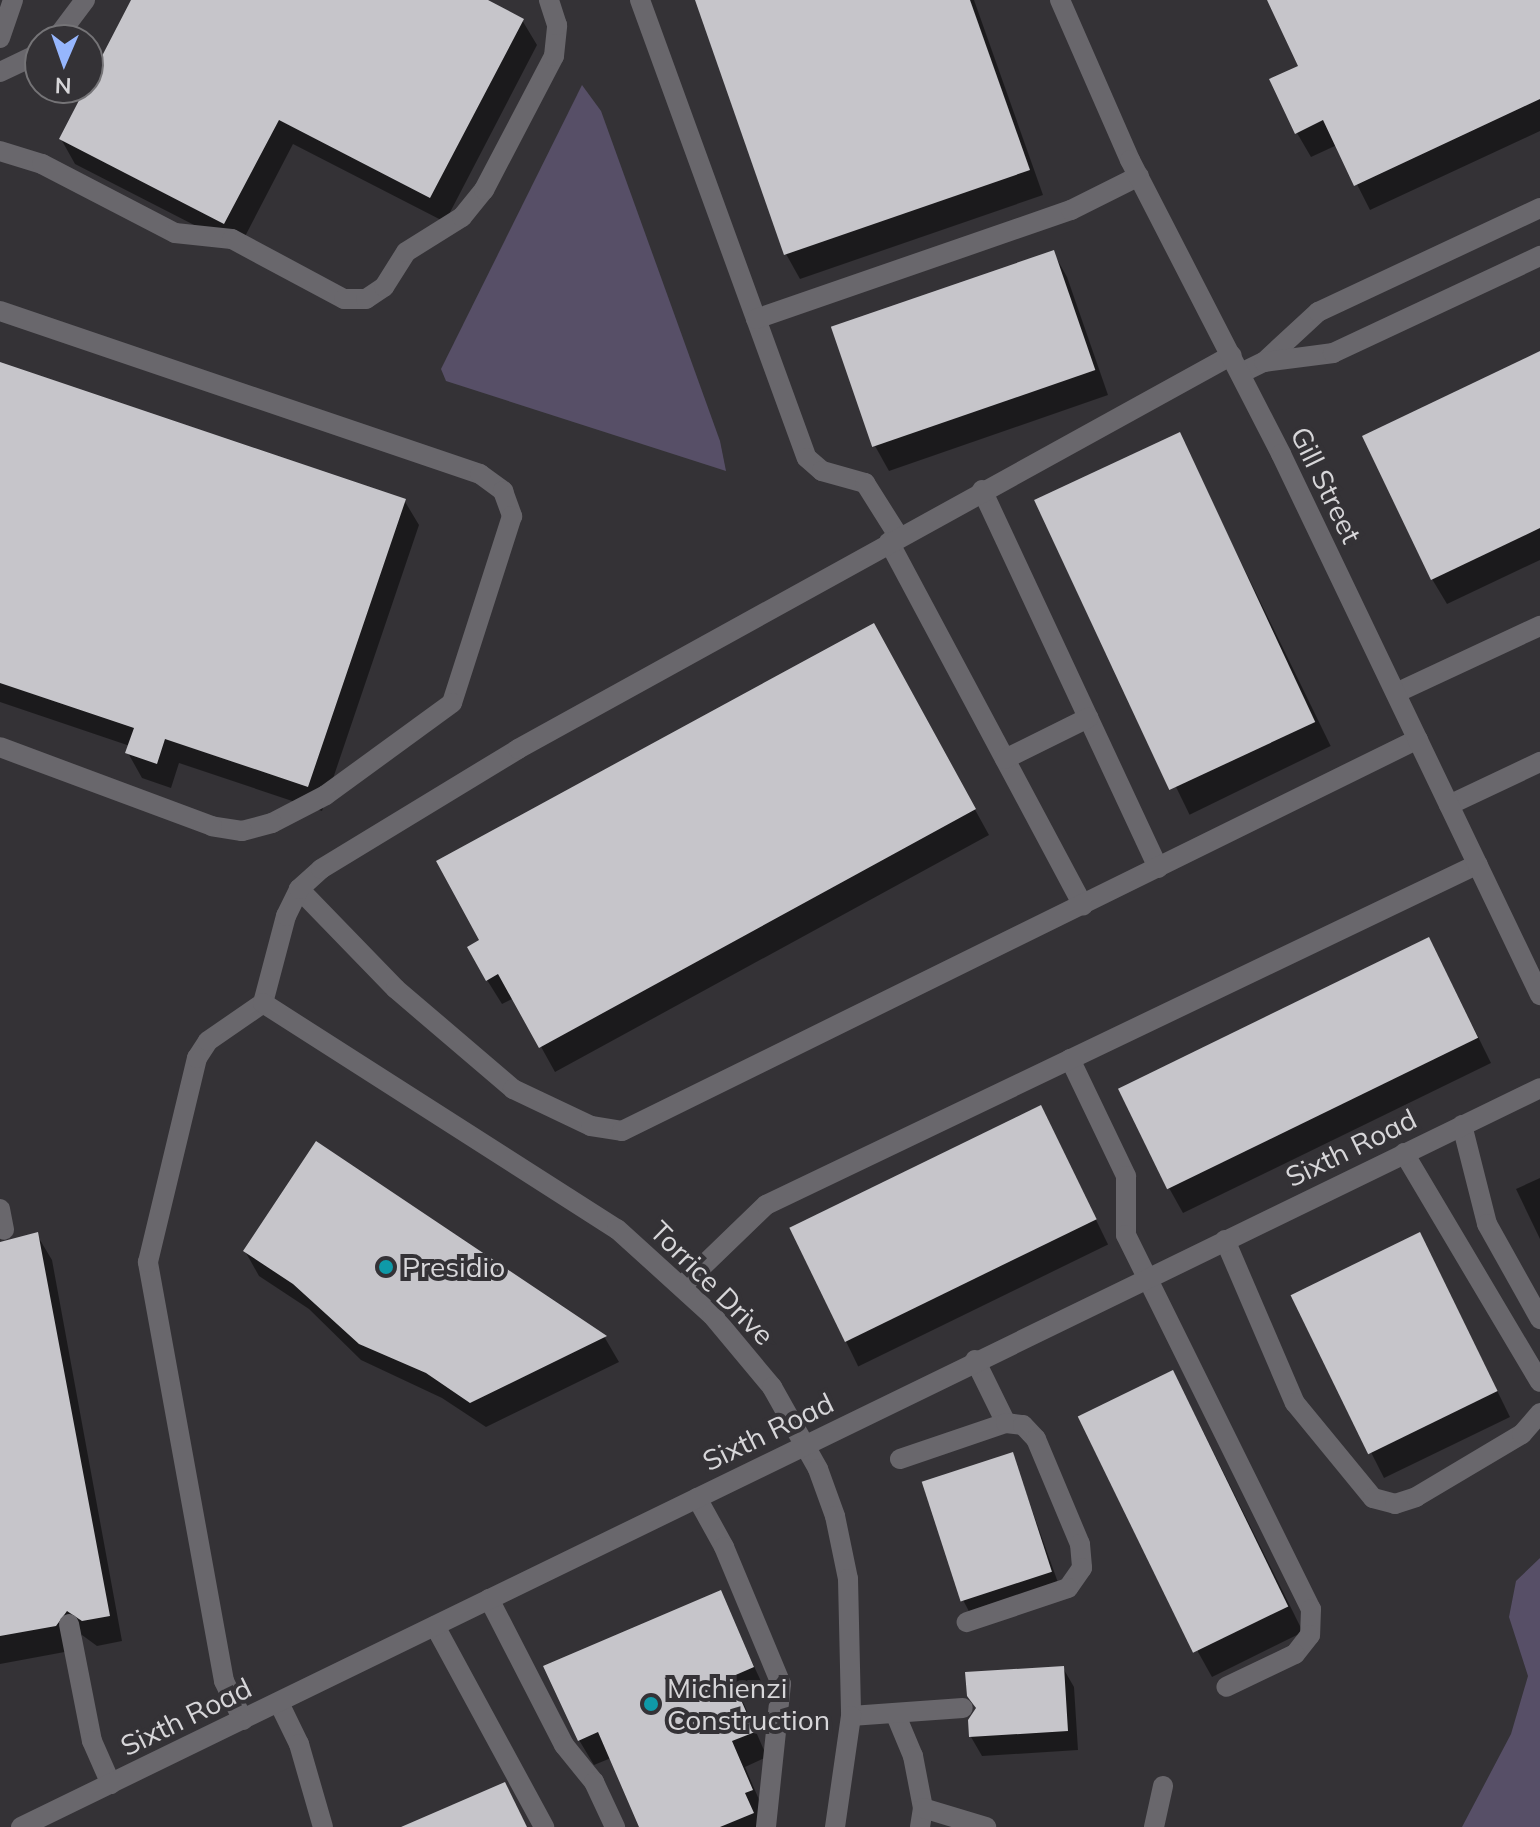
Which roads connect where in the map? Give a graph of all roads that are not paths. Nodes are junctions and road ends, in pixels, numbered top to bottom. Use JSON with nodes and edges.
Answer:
{"nodes":[{"id":1,"x":13,"y":0,"type":"edge"},
{"id":2,"x":85,"y":0,"type":"edge"},
{"id":3,"x":549,"y":0,"type":"edge"},
{"id":4,"x":640,"y":0,"type":"edge"},
{"id":5,"x":1060,"y":0,"type":"edge"},
{"id":6,"x":67,"y":24,"type":"edge"},
{"id":7,"x":2,"y":28,"type":"edge"},
{"id":8,"x":24,"y":61,"type":"edge"},
{"id":9,"x":0,"y":72,"type":"edge"},
{"id":10,"x":0,"y":151,"type":"edge"},
{"id":11,"x":1139,"y":176,"type":"junction"},
{"id":12,"x":1540,"y":208,"type":"edge"},
{"id":13,"x":1540,"y":256,"type":"edge"},
{"id":14,"x":0,"y":311,"type":"edge"},
{"id":15,"x":756,"y":319,"type":"junction"},
{"id":16,"x":1264,"y":362,"type":"junction"},
{"id":17,"x":1236,"y":364,"type":"junction"},
{"id":18,"x":982,"y":490,"type":"junction"},
{"id":19,"x":894,"y":540,"type":"junction"},
{"id":20,"x":1540,"y":626,"type":"edge"},
{"id":21,"x":1396,"y":693,"type":"junction"},
{"id":22,"x":1088,"y":718,"type":"junction"},
{"id":23,"x":1418,"y":739,"type":"junction"},
{"id":24,"x":0,"y":747,"type":"edge"},
{"id":25,"x":1005,"y":759,"type":"junction"},
{"id":26,"x":1540,"y":762,"type":"edge"},
{"id":27,"x":1449,"y":805,"type":"junction"},
{"id":28,"x":1478,"y":864,"type":"junction"},
{"id":29,"x":1158,"y":868,"type":"junction"},
{"id":30,"x":299,"y":889,"type":"junction"},
{"id":31,"x":1083,"y":906,"type":"junction"},
{"id":32,"x":1540,"y":995,"type":"edge"},
{"id":33,"x":263,"y":1003,"type":"junction"},
{"id":34,"x":1070,"y":1059,"type":"junction"},
{"id":35,"x":1540,"y":1088,"type":"edge"},
{"id":36,"x":1462,"y":1125,"type":"junction"},
{"id":37,"x":1404,"y":1153,"type":"junction"},
{"id":38,"x":0,"y":1209,"type":"edge"},
{"id":39,"x":4,"y":1230,"type":"dead end"},
{"id":40,"x":1225,"y":1240,"type":"junction"},
{"id":41,"x":1147,"y":1278,"type":"junction"},
{"id":42,"x":682,"y":1286,"type":"junction"},
{"id":43,"x":1540,"y":1319,"type":"edge"},
{"id":44,"x":975,"y":1360,"type":"junction"},
{"id":45,"x":1540,"y":1382,"type":"edge"},
{"id":46,"x":1540,"y":1413,"type":"edge"},
{"id":47,"x":1006,"y":1423,"type":"junction"},
{"id":48,"x":807,"y":1444,"type":"junction"},
{"id":49,"x":900,"y":1459,"type":"dead end"},
{"id":50,"x":697,"y":1498,"type":"junction"},
{"id":51,"x":489,"y":1599,"type":"junction"},
{"id":52,"x":967,"y":1622,"type":"dead end"},
{"id":53,"x":69,"y":1624,"type":"dead end"},
{"id":54,"x":435,"y":1626,"type":"junction"},
{"id":55,"x":1226,"y":1687,"type":"dead end"},
{"id":56,"x":279,"y":1703,"type":"junction"},
{"id":57,"x":963,"y":1708,"type":"dead end"},
{"id":58,"x":895,"y":1713,"type":"junction"},
{"id":59,"x":851,"y":1716,"type":"junction"},
{"id":60,"x":243,"y":1720,"type":"junction"},
{"id":61,"x":111,"y":1784,"type":"junction"},
{"id":62,"x":1163,"y":1786,"type":"dead end"},
{"id":63,"x":921,"y":1817,"type":"edge"},
{"id":64,"x":21,"y":1827,"type":"edge"},
{"id":65,"x":323,"y":1827,"type":"edge"},
{"id":66,"x":544,"y":1827,"type":"edge"},
{"id":67,"x":615,"y":1827,"type":"edge"},
{"id":68,"x":766,"y":1827,"type":"edge"},
{"id":69,"x":835,"y":1827,"type":"edge"},
{"id":70,"x":986,"y":1827,"type":"edge"},
{"id":71,"x":1154,"y":1827,"type":"edge"}],
"edges":[{"from":1,"to":7,"type":"street"},
{"from":2,"to":6,"type":"street"},
{"from":3,"to":10,"type":"street"},
{"from":4,"to":15,"type":"street"},
{"from":5,"to":11,"type":"street","name":"Gill Street"},
{"from":8,"to":9,"type":"street"},
{"from":11,"to":15,"type":"street"},
{"from":11,"to":17,"type":"street","name":"Gill Street"},
{"from":12,"to":16,"type":"street"},
{"from":13,"to":16,"type":"street"},
{"from":14,"to":24,"type":"street"},
{"from":15,"to":19,"type":"street"},
{"from":16,"to":17,"type":"street"},
{"from":17,"to":18,"type":"street"},
{"from":17,"to":21,"type":"street","name":"Gill Street"},
{"from":18,"to":19,"type":"street"},
{"from":18,"to":22,"type":"street"},
{"from":19,"to":25,"type":"street"},
{"from":19,"to":30,"type":"street"},
{"from":20,"to":21,"type":"street"},
{"from":21,"to":23,"type":"street","name":"Gill Street"},
{"from":22,"to":25,"type":"street"},
{"from":22,"to":29,"type":"street"},
{"from":23,"to":27,"type":"street","name":"Gill Street"},
{"from":23,"to":29,"type":"street"},
{"from":25,"to":31,"type":"street"},
{"from":26,"to":27,"type":"street"},
{"from":27,"to":28,"type":"street","name":"Gill Street"},
{"from":28,"to":32,"type":"street","name":"Gill Street"},
{"from":28,"to":34,"type":"street"},
{"from":29,"to":31,"type":"street"},
{"from":30,"to":31,"type":"street"},
{"from":30,"to":33,"type":"street"},
{"from":33,"to":42,"type":"street","name":"Torrice Drive"},
{"from":33,"to":60,"type":"street"},
{"from":34,"to":41,"type":"street"},
{"from":34,"to":42,"type":"street"},
{"from":35,"to":36,"type":"street","name":"Sixth Road"},
{"from":36,"to":37,"type":"street","name":"Sixth Road"},
{"from":36,"to":43,"type":"street"},
{"from":37,"to":40,"type":"street","name":"Sixth Road"},
{"from":37,"to":45,"type":"street"},
{"from":38,"to":39,"type":"street"},
{"from":40,"to":41,"type":"street","name":"Sixth Road"},
{"from":40,"to":46,"type":"street"},
{"from":41,"to":44,"type":"street","name":"Sixth Road"},
{"from":41,"to":55,"type":"street"},
{"from":42,"to":48,"type":"street","name":"Torrice Drive"},
{"from":44,"to":47,"type":"street"},
{"from":44,"to":48,"type":"street","name":"Sixth Road"},
{"from":47,"to":49,"type":"street"},
{"from":47,"to":52,"type":"street"},
{"from":48,"to":50,"type":"street","name":"Sixth Road"},
{"from":48,"to":59,"type":"street","name":"Torrice Drive"},
{"from":50,"to":51,"type":"street","name":"Sixth Road"},
{"from":50,"to":68,"type":"street"},
{"from":51,"to":54,"type":"street","name":"Sixth Road"},
{"from":51,"to":67,"type":"street"},
{"from":53,"to":61,"type":"street"},
{"from":54,"to":56,"type":"street","name":"Sixth Road"},
{"from":54,"to":66,"type":"street"},
{"from":56,"to":60,"type":"street","name":"Sixth Road"},
{"from":56,"to":65,"type":"street"},
{"from":57,"to":58,"type":"street"},
{"from":58,"to":59,"type":"street"},
{"from":58,"to":63,"type":"street"},
{"from":59,"to":69,"type":"street","name":"Torrice Drive"},
{"from":60,"to":61,"type":"street","name":"Sixth Road"},
{"from":61,"to":64,"type":"street","name":"Sixth Road"},
{"from":62,"to":71,"type":"street"},
{"from":63,"to":70,"type":"street"}]}
